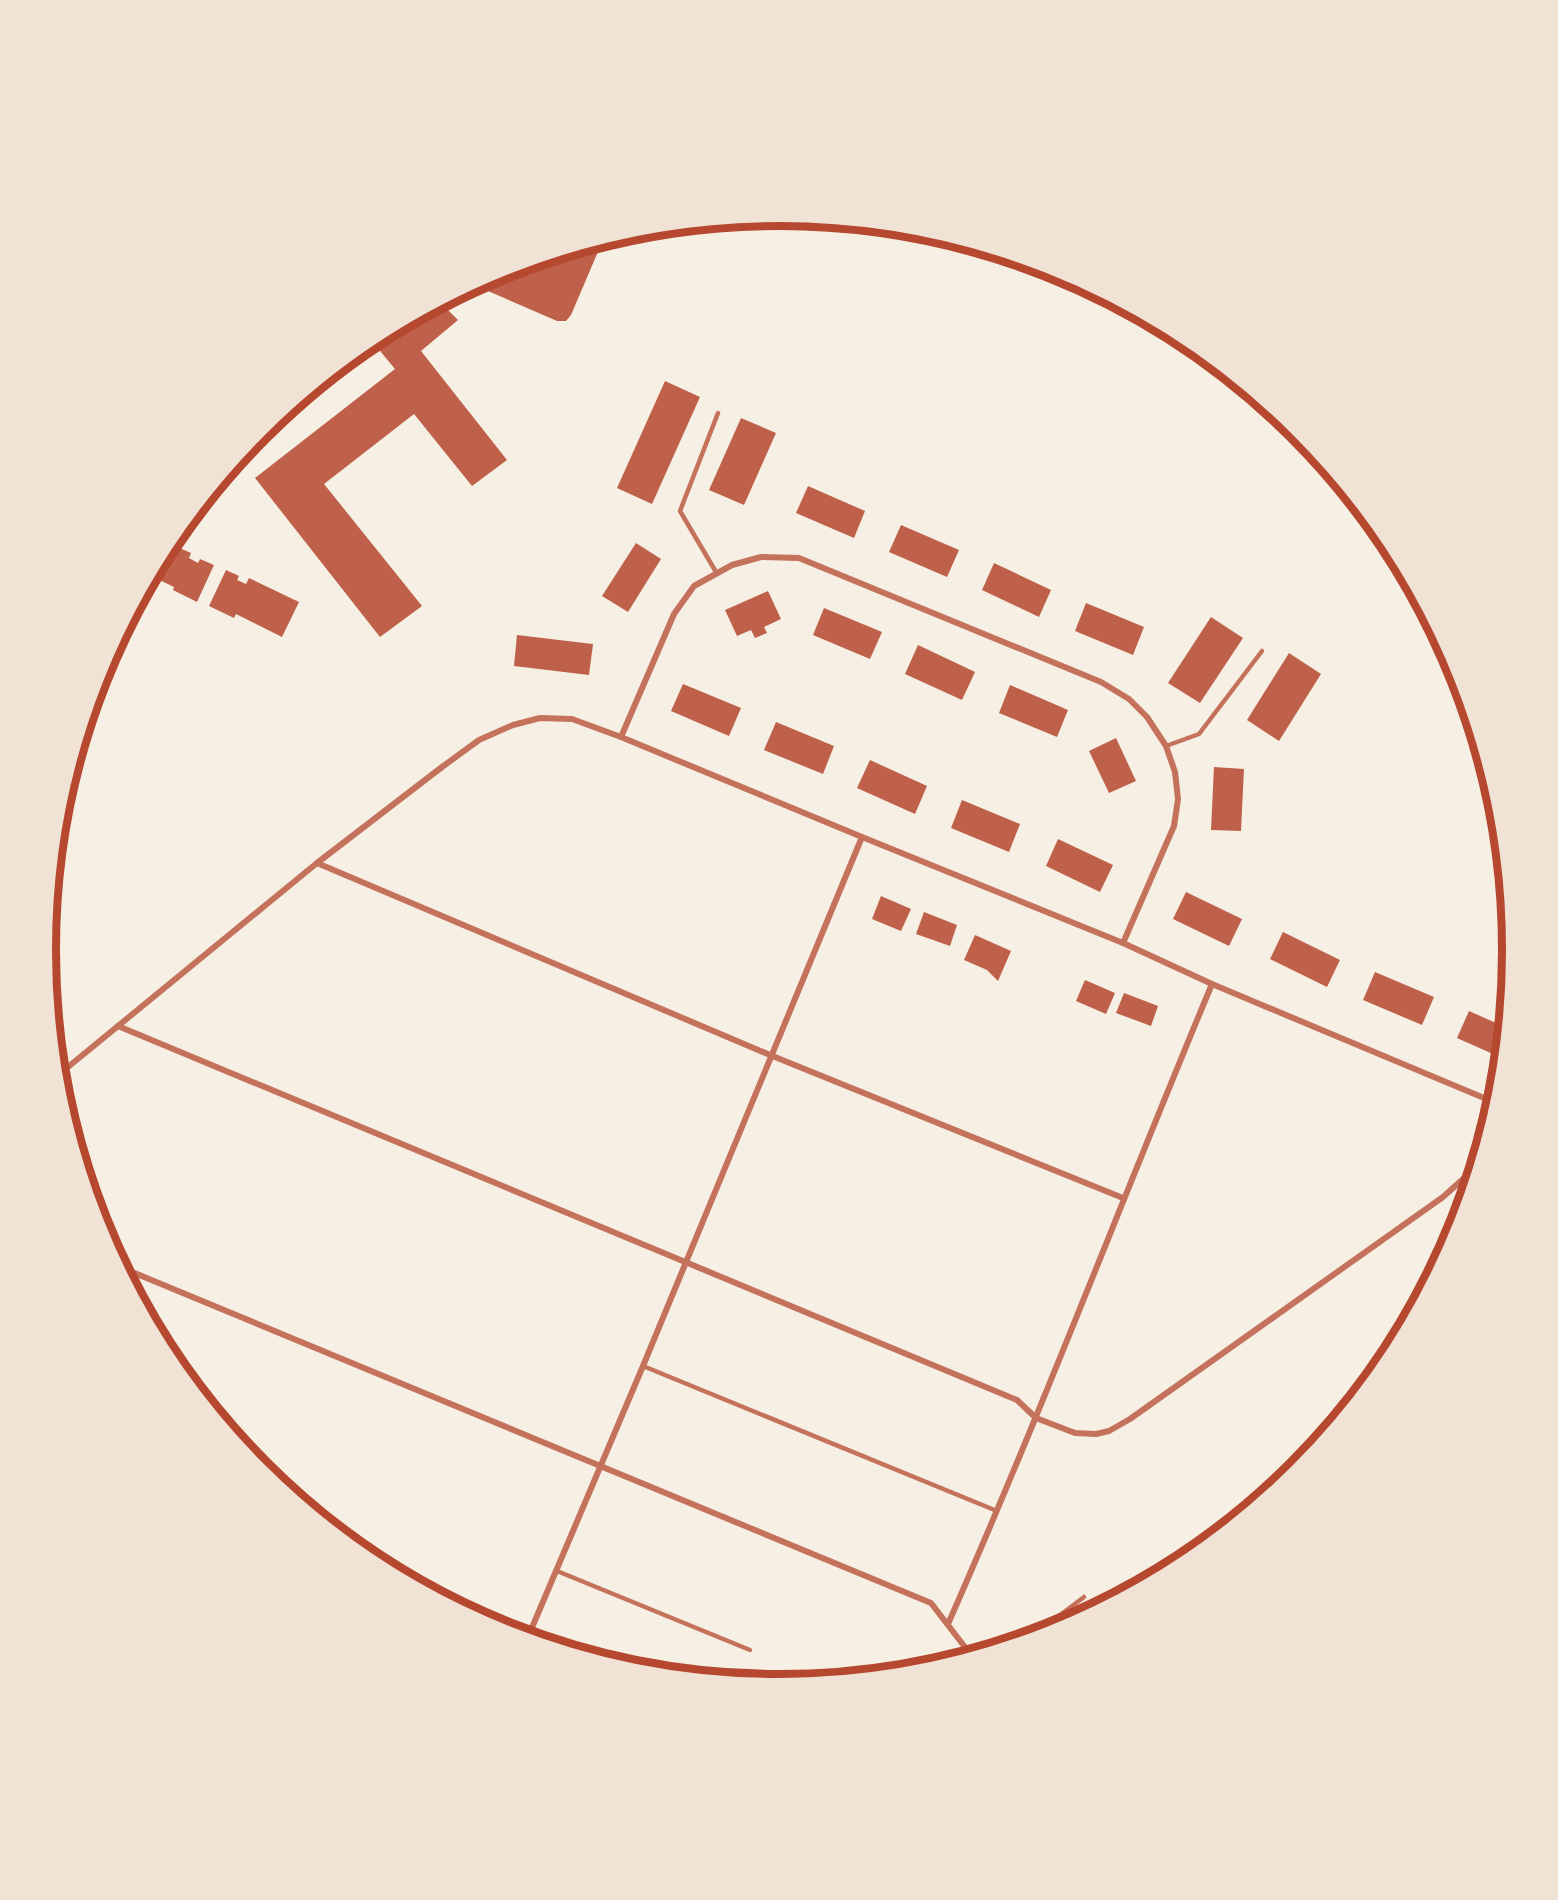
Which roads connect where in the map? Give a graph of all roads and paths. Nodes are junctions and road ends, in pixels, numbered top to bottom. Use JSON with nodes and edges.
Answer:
{"nodes":[{"id":1,"x":718,"y":413,"type":"dead end"},
{"id":2,"x":716,"y":572,"type":"junction"},
{"id":3,"x":1262,"y":651,"type":"dead end"},
{"id":4,"x":621,"y":736,"type":"junction"},
{"id":5,"x":1166,"y":746,"type":"junction"},
{"id":6,"x":862,"y":837,"type":"junction"},
{"id":7,"x":317,"y":863,"type":"junction"},
{"id":8,"x":1122,"y":943,"type":"junction"},
{"id":9,"x":1212,"y":984,"type":"junction"},
{"id":10,"x":118,"y":1026,"type":"junction"},
{"id":11,"x":770,"y":1055,"type":"junction"},
{"id":12,"x":66,"y":1069,"type":"edge"},
{"id":13,"x":1487,"y":1100,"type":"edge"},
{"id":14,"x":1466,"y":1176,"type":"edge"},
{"id":15,"x":1123,"y":1198,"type":"junction"},
{"id":16,"x":685,"y":1263,"type":"junction"},
{"id":17,"x":131,"y":1271,"type":"edge"},
{"id":18,"x":643,"y":1366,"type":"junction"},
{"id":19,"x":1035,"y":1418,"type":"junction"},
{"id":20,"x":600,"y":1466,"type":"junction"},
{"id":21,"x":997,"y":1511,"type":"junction"},
{"id":22,"x":557,"y":1570,"type":"junction"},
{"id":23,"x":1084,"y":1597,"type":"dead end"},
{"id":24,"x":1056,"y":1618,"type":"edge"},
{"id":25,"x":948,"y":1624,"type":"junction"},
{"id":26,"x":531,"y":1629,"type":"edge"},
{"id":27,"x":966,"y":1649,"type":"edge"},
{"id":28,"x":750,"y":1650,"type":"dead end"}],
"edges":[{"from":1,"to":2,"type":"lane"},
{"from":2,"to":4,"type":"street"},
{"from":2,"to":5,"type":"street"},
{"from":3,"to":5,"type":"lane"},
{"from":4,"to":6,"type":"street"},
{"from":4,"to":7,"type":"street"},
{"from":5,"to":8,"type":"street"},
{"from":6,"to":8,"type":"street"},
{"from":6,"to":11,"type":"street"},
{"from":7,"to":10,"type":"street"},
{"from":7,"to":11,"type":"street"},
{"from":8,"to":9,"type":"street"},
{"from":9,"to":13,"type":"street"},
{"from":9,"to":15,"type":"street"},
{"from":10,"to":12,"type":"street"},
{"from":10,"to":16,"type":"street"},
{"from":11,"to":15,"type":"street"},
{"from":11,"to":16,"type":"street"},
{"from":14,"to":19,"type":"street"},
{"from":15,"to":19,"type":"street"},
{"from":16,"to":18,"type":"street"},
{"from":16,"to":19,"type":"street"},
{"from":17,"to":20,"type":"street"},
{"from":18,"to":20,"type":"street"},
{"from":18,"to":21,"type":"lane"},
{"from":19,"to":21,"type":"street"},
{"from":20,"to":22,"type":"street"},
{"from":20,"to":25,"type":"street"},
{"from":21,"to":25,"type":"street"},
{"from":22,"to":26,"type":"street"},
{"from":22,"to":28,"type":"lane"},
{"from":23,"to":24,"type":"lane"},
{"from":25,"to":27,"type":"street"}]}
